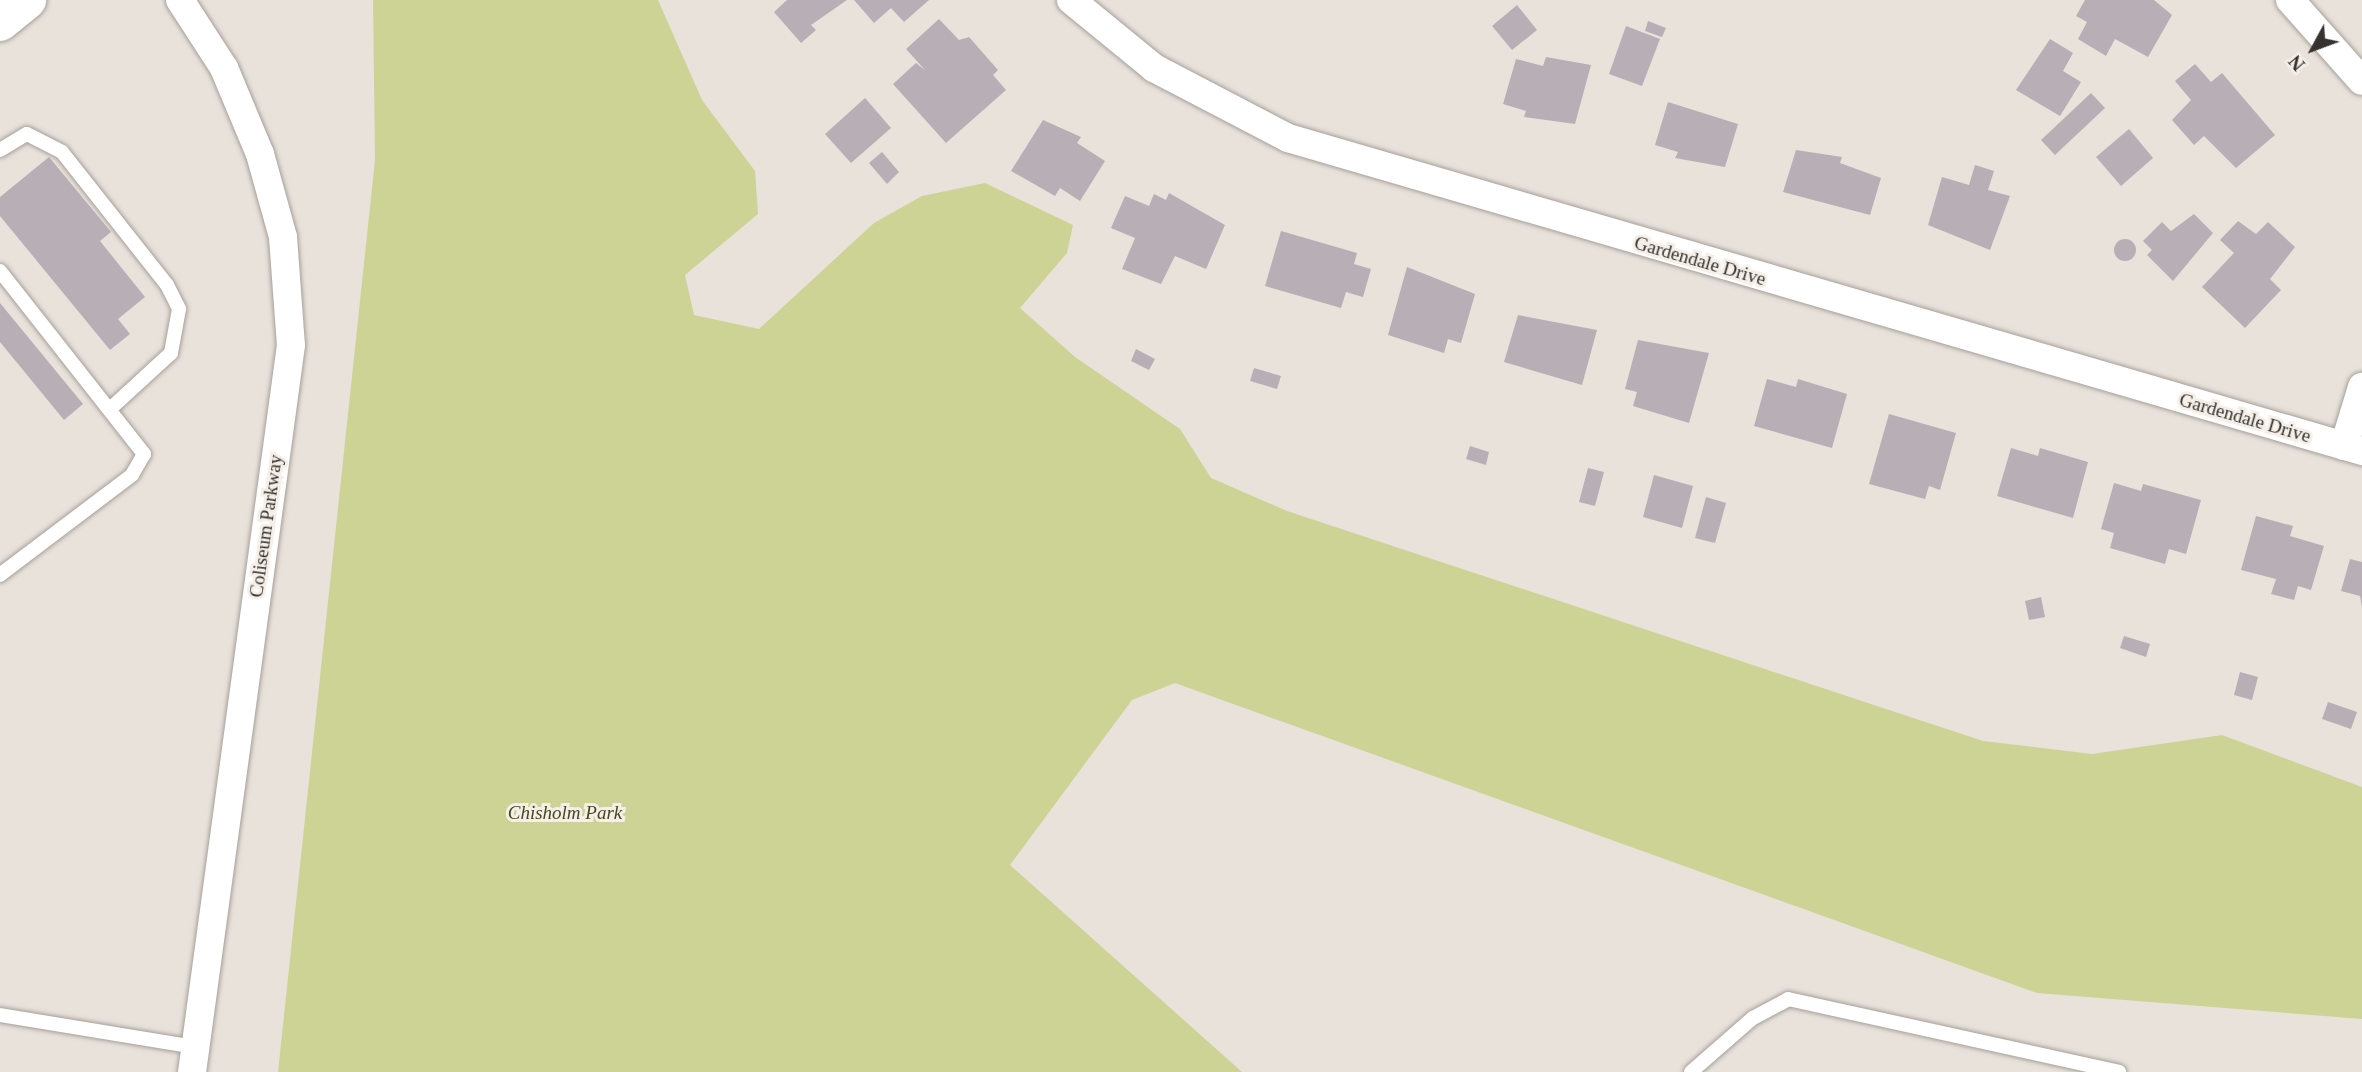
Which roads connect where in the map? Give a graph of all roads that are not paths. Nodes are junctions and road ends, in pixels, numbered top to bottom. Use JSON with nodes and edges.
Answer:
{"nodes":[{"id":1,"x":27,"y":0,"type":"edge"},
{"id":2,"x":180,"y":0,"type":"edge"},
{"id":3,"x":1071,"y":0,"type":"edge"},
{"id":4,"x":2290,"y":0,"type":"edge"},
{"id":5,"x":0,"y":22,"type":"edge"},
{"id":6,"x":2362,"y":81,"type":"edge"},
{"id":7,"x":0,"y":150,"type":"edge"},
{"id":8,"x":0,"y":271,"type":"edge"},
{"id":9,"x":2362,"y":387,"type":"edge"},
{"id":10,"x":112,"y":407,"type":"junction"},
{"id":11,"x":2353,"y":449,"type":"edge"},
{"id":12,"x":0,"y":575,"type":"edge"},
{"id":13,"x":0,"y":1015,"type":"edge"},
{"id":14,"x":194,"y":1059,"type":"edge"},
{"id":15,"x":1691,"y":1072,"type":"edge"},
{"id":16,"x":2119,"y":1072,"type":"edge"}],
"edges":[{"from":1,"to":5,"type":"main road"},
{"from":2,"to":14,"type":"street","name":"Coliseum Parkway"},
{"from":3,"to":11,"type":"street","name":"Gardendale Drive"},
{"from":4,"to":6,"type":"street"},
{"from":7,"to":10,"type":"lane"},
{"from":8,"to":10,"type":"lane"},
{"from":9,"to":11,"type":"street"},
{"from":10,"to":12,"type":"lane"},
{"from":13,"to":14,"type":"lane"},
{"from":15,"to":16,"type":"lane"}]}
